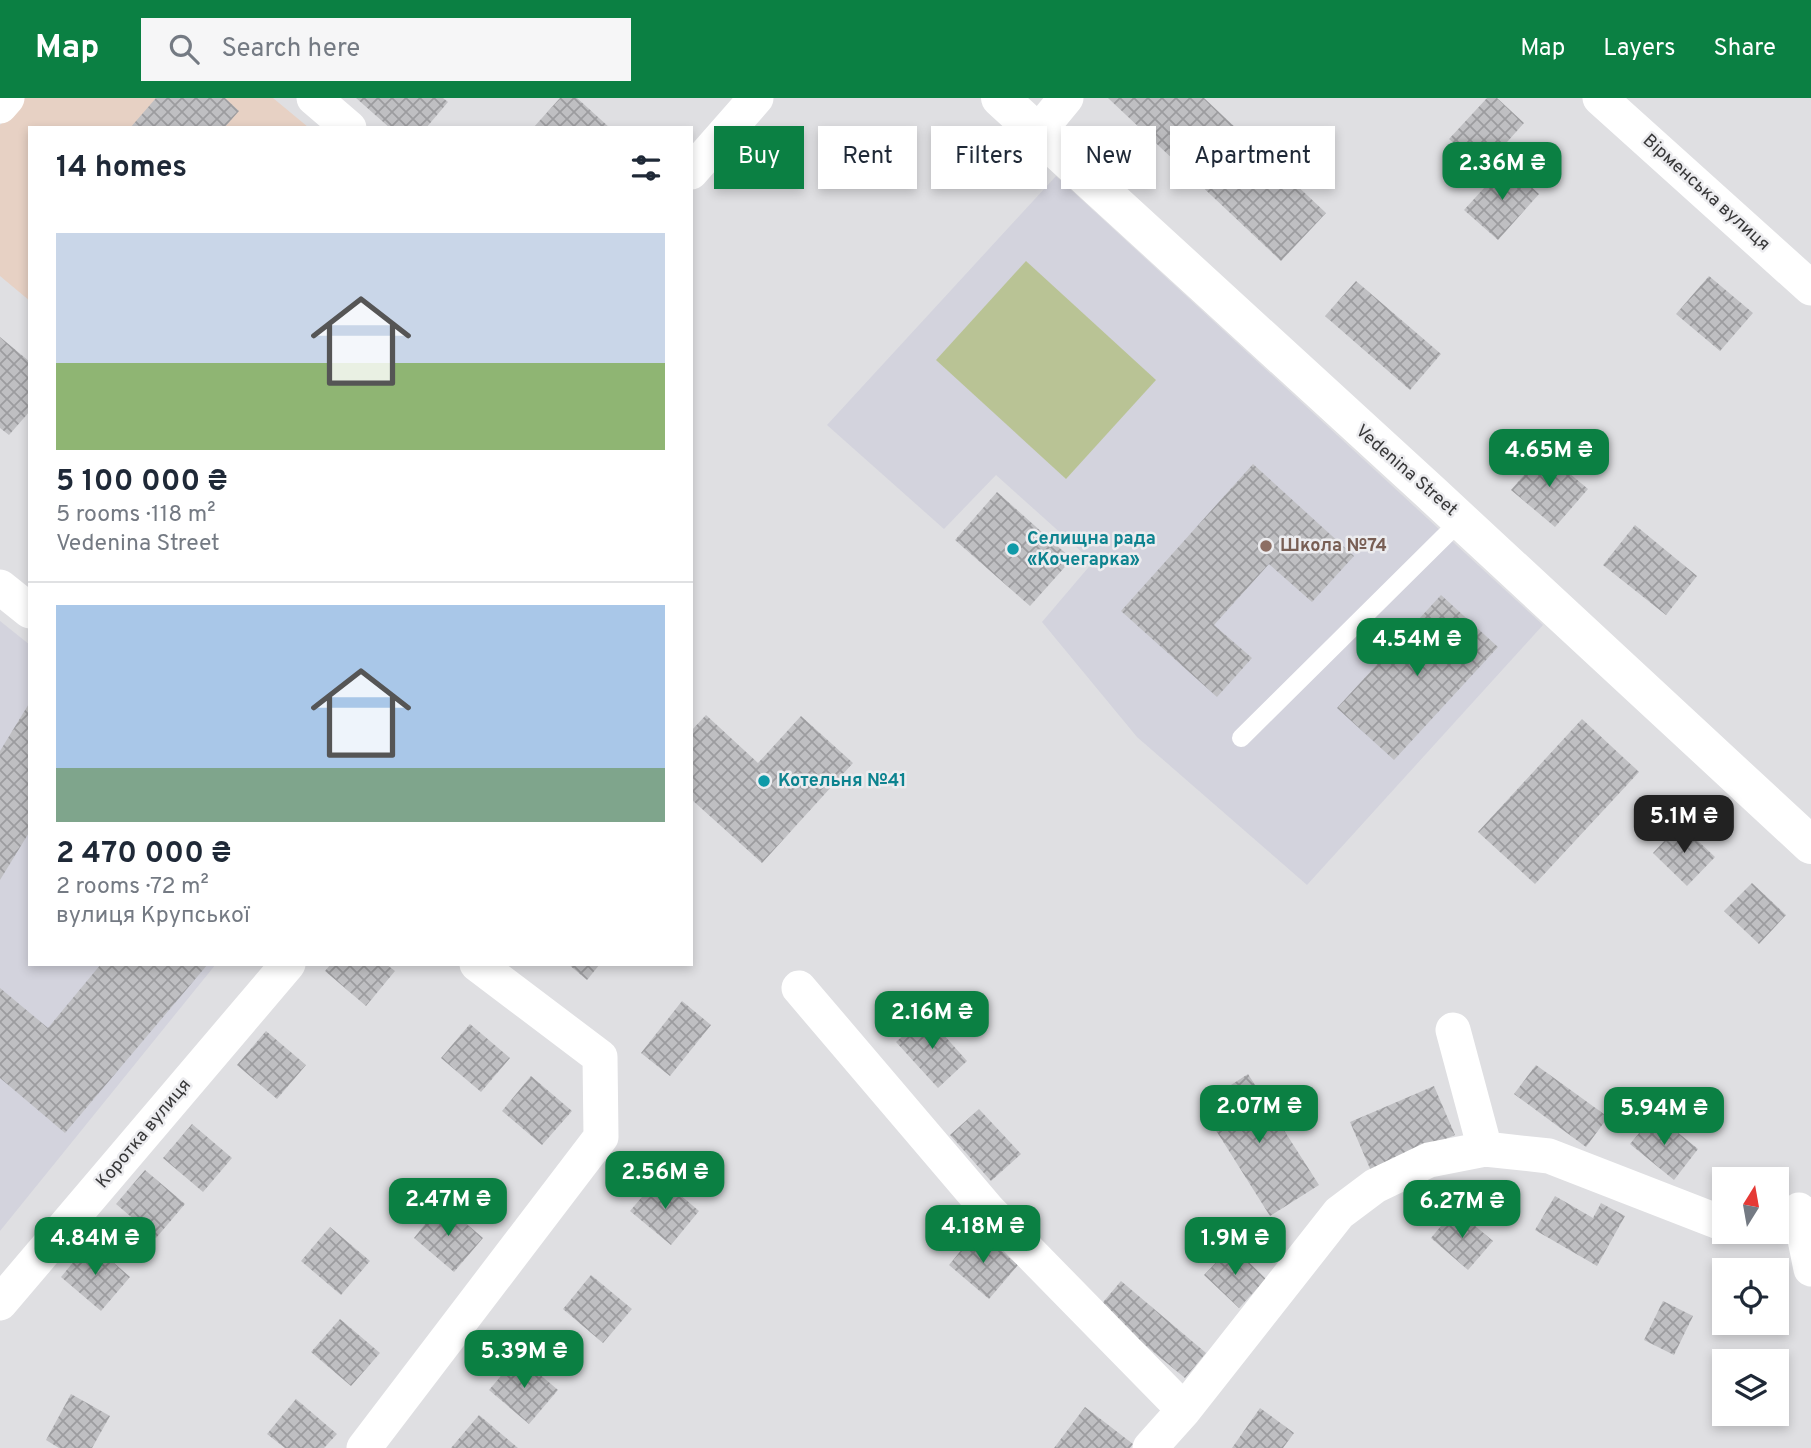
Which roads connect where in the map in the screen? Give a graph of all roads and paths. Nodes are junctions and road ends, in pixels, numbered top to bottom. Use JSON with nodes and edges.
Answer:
{"nodes":[{"id":1,"x":7,"y":98,"type":"edge"},
{"id":2,"x":314,"y":98,"type":"edge"},
{"id":3,"x":755,"y":98,"type":"edge"},
{"id":4,"x":1000,"y":98,"type":"edge"},
{"id":5,"x":1066,"y":98,"type":"edge"},
{"id":6,"x":1600,"y":98,"type":"edge"},
{"id":7,"x":0,"y":106,"type":"edge"},
{"id":8,"x":347,"y":126,"type":"edge"},
{"id":9,"x":1031,"y":126,"type":"edge"},
{"id":10,"x":1043,"y":126,"type":"edge"},
{"id":11,"x":1047,"y":140,"type":"edge"},
{"id":12,"x":693,"y":170,"type":"edge"},
{"id":13,"x":1811,"y":288,"type":"edge"},
{"id":14,"x":1462,"y":519,"type":"junction"},
{"id":15,"x":0,"y":587,"type":"edge"},
{"id":16,"x":28,"y":609,"type":"edge"},
{"id":17,"x":1241,"y":738,"type":"dead end"},
{"id":18,"x":1811,"y":845,"type":"edge"},
{"id":19,"x":286,"y":966,"type":"edge"},
{"id":20,"x":480,"y":966,"type":"edge"},
{"id":21,"x":799,"y":988,"type":"dead end"},
{"id":22,"x":1453,"y":1030,"type":"dead end"},
{"id":23,"x":1485,"y":1149,"type":"junction"},
{"id":24,"x":1800,"y":1216,"type":"edge"},
{"id":25,"x":1712,"y":1219,"type":"edge"},
{"id":26,"x":1811,"y":1269,"type":"edge"},
{"id":27,"x":0,"y":1303,"type":"edge"},
{"id":28,"x":1184,"y":1410,"type":"junction"},
{"id":29,"x":1161,"y":1444,"type":"edge"},
{"id":30,"x":364,"y":1448,"type":"edge"}],
"edges":[{"from":1,"to":7,"type":"street"},
{"from":2,"to":8,"type":"street"},
{"from":3,"to":12,"type":"street"},
{"from":4,"to":9,"type":"street","name":"Vedenina Street"},
{"from":5,"to":10,"type":"street"},
{"from":6,"to":13,"type":"street","name":"Вірменська вулиця"},
{"from":11,"to":14,"type":"street","name":"Vedenina Street"},
{"from":14,"to":17,"type":"lane"},
{"from":14,"to":18,"type":"street","name":"Vedenina Street"},
{"from":15,"to":16,"type":"street"},
{"from":19,"to":27,"type":"street","name":"Коротка вулиця"},
{"from":20,"to":30,"type":"street"},
{"from":21,"to":28,"type":"street"},
{"from":22,"to":23,"type":"street"},
{"from":23,"to":25,"type":"street"},
{"from":23,"to":28,"type":"street"},
{"from":24,"to":26,"type":"street"},
{"from":28,"to":29,"type":"street"}]}
